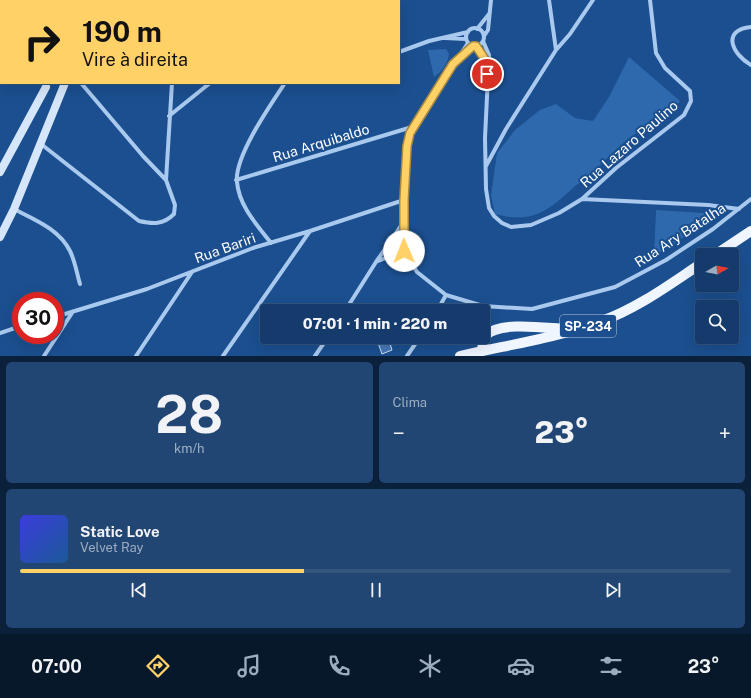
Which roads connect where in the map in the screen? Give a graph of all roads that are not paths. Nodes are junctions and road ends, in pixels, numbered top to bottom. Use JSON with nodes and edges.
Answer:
{"nodes":[{"id":1,"x":491,"y":0,"type":"edge"},
{"id":2,"x":549,"y":0,"type":"edge"},
{"id":3,"x":593,"y":0,"type":"edge"},
{"id":4,"x":650,"y":0,"type":"edge"},
{"id":5,"x":490,"y":14,"type":"junction"},
{"id":6,"x":751,"y":27,"type":"edge"},
{"id":7,"x":477,"y":29,"type":"junction"},
{"id":8,"x":468,"y":32,"type":"junction"},
{"id":9,"x":439,"y":38,"type":"junction"},
{"id":10,"x":483,"y":39,"type":"junction"},
{"id":11,"x":467,"y":41,"type":"junction"},
{"id":12,"x":474,"y":46,"type":"junction"},
{"id":13,"x":556,"y":50,"type":"junction"},
{"id":14,"x":400,"y":52,"type":"edge"},
{"id":15,"x":453,"y":64,"type":"junction"},
{"id":16,"x":488,"y":64,"type":"junction"},
{"id":17,"x":751,"y":65,"type":"edge"},
{"id":18,"x":64,"y":84,"type":"edge"},
{"id":19,"x":81,"y":84,"type":"edge"},
{"id":20,"x":172,"y":84,"type":"edge"},
{"id":21,"x":209,"y":84,"type":"edge"},
{"id":22,"x":285,"y":84,"type":"edge"},
{"id":23,"x":44,"y":85,"type":"edge"},
{"id":24,"x":58,"y":96,"type":"junction"},
{"id":25,"x":169,"y":116,"type":"junction"},
{"id":26,"x":412,"y":127,"type":"junction"},
{"id":27,"x":41,"y":144,"type":"junction"},
{"id":28,"x":485,"y":167,"type":"junction"},
{"id":29,"x":0,"y":172,"type":"edge"},
{"id":30,"x":166,"y":180,"type":"junction"},
{"id":31,"x":236,"y":180,"type":"junction"},
{"id":32,"x":582,"y":199,"type":"junction"},
{"id":33,"x":751,"y":199,"type":"edge"},
{"id":34,"x":404,"y":200,"type":"junction"},
{"id":35,"x":14,"y":209,"type":"junction"},
{"id":36,"x":739,"y":209,"type":"junction"},
{"id":37,"x":403,"y":223,"type":"junction"},
{"id":38,"x":751,"y":230,"type":"edge"},
{"id":39,"x":310,"y":231,"type":"junction"},
{"id":40,"x":0,"y":237,"type":"edge"},
{"id":41,"x":271,"y":243,"type":"junction"},
{"id":42,"x":725,"y":248,"type":"edge"},
{"id":43,"x":404,"y":251,"type":"junction"},
{"id":44,"x":376,"y":262,"type":"junction"},
{"id":45,"x":695,"y":267,"type":"edge"},
{"id":46,"x":192,"y":272,"type":"junction"},
{"id":47,"x":80,"y":284,"type":"dead end"},
{"id":48,"x":446,"y":295,"type":"junction"},
{"id":49,"x":349,"y":304,"type":"edge"},
{"id":50,"x":441,"y":304,"type":"edge"},
{"id":51,"x":72,"y":312,"type":"junction"},
{"id":52,"x":64,"y":314,"type":"edge"},
{"id":53,"x":12,"y":329,"type":"edge"},
{"id":54,"x":575,"y":329,"type":"junction"},
{"id":55,"x":0,"y":333,"type":"edge"},
{"id":56,"x":323,"y":344,"type":"edge"},
{"id":57,"x":415,"y":344,"type":"edge"},
{"id":58,"x":483,"y":354,"type":"edge"},
{"id":59,"x":44,"y":356,"type":"edge"},
{"id":60,"x":136,"y":356,"type":"edge"},
{"id":61,"x":223,"y":356,"type":"edge"},
{"id":62,"x":315,"y":356,"type":"edge"},
{"id":63,"x":407,"y":356,"type":"edge"},
{"id":64,"x":460,"y":356,"type":"edge"}],
"edges":[{"from":1,"to":5,"type":"street"},
{"from":2,"to":13,"type":"street"},
{"from":3,"to":13,"type":"street"},
{"from":4,"to":32,"type":"street","name":"Rua Lazaro Paulino"},
{"from":5,"to":7,"type":"street"},
{"from":5,"to":10,"type":"street"},
{"from":6,"to":17,"type":"street"},
{"from":7,"to":8,"type":"street"},
{"from":7,"to":10,"type":"street"},
{"from":8,"to":9,"type":"street"},
{"from":8,"to":11,"type":"street"},
{"from":9,"to":11,"type":"street"},
{"from":9,"to":14,"type":"street"},
{"from":10,"to":12,"type":"street"},
{"from":10,"to":16,"type":"street","name":"Rua Lazaro Paulino"},
{"from":11,"to":12,"type":"street"},
{"from":11,"to":15,"type":"street"},
{"from":12,"to":15,"type":"street"},
{"from":12,"to":16,"type":"street"},
{"from":13,"to":28,"type":"street"},
{"from":15,"to":26,"type":"street"},
{"from":16,"to":28,"type":"street","name":"Rua Lazaro Paulino"},
{"from":18,"to":24,"type":"main road"},
{"from":19,"to":30,"type":"street"},
{"from":20,"to":25,"type":"street"},
{"from":21,"to":25,"type":"street"},
{"from":22,"to":31,"type":"street"},
{"from":23,"to":24,"type":"main road"},
{"from":23,"to":29,"type":"main road"},
{"from":24,"to":27,"type":"main road"},
{"from":25,"to":30,"type":"street"},
{"from":26,"to":31,"type":"street","name":"Rua Arquibaldo"},
{"from":26,"to":34,"type":"street"},
{"from":27,"to":30,"type":"street"},
{"from":27,"to":35,"type":"main road"},
{"from":28,"to":32,"type":"street","name":"Rua Lazaro Paulino"},
{"from":31,"to":41,"type":"street"},
{"from":32,"to":36,"type":"street"},
{"from":33,"to":36,"type":"street","name":"Rua Ary Batalha"},
{"from":34,"to":37,"type":"street"},
{"from":34,"to":39,"type":"street","name":"Rua Bariri"},
{"from":35,"to":40,"type":"main road"},
{"from":35,"to":47,"type":"street"},
{"from":36,"to":48,"type":"street","name":"Rua Ary Batalha"},
{"from":37,"to":43,"type":"street"},
{"from":37,"to":44,"type":"street"},
{"from":38,"to":42,"type":"main road"},
{"from":39,"to":41,"type":"street","name":"Rua Bariri"},
{"from":39,"to":61,"type":"street"},
{"from":41,"to":46,"type":"street","name":"Rua Bariri"},
{"from":43,"to":44,"type":"street"},
{"from":43,"to":48,"type":"street","name":"Rua Ary Batalha"},
{"from":44,"to":49,"type":"street"},
{"from":45,"to":54,"type":"main road","number":"SP-234"},
{"from":46,"to":51,"type":"street","name":"Rua Bariri"},
{"from":46,"to":60,"type":"street"},
{"from":48,"to":50,"type":"street"},
{"from":51,"to":52,"type":"street","name":"Rua Bariri"},
{"from":51,"to":59,"type":"street"},
{"from":53,"to":55,"type":"street"},
{"from":54,"to":58,"type":"main road","number":"SP-234"},
{"from":54,"to":58,"type":"main road"},
{"from":56,"to":62,"type":"street"},
{"from":57,"to":63,"type":"street"},
{"from":58,"to":64,"type":"main road","number":"SP-234"}]}
